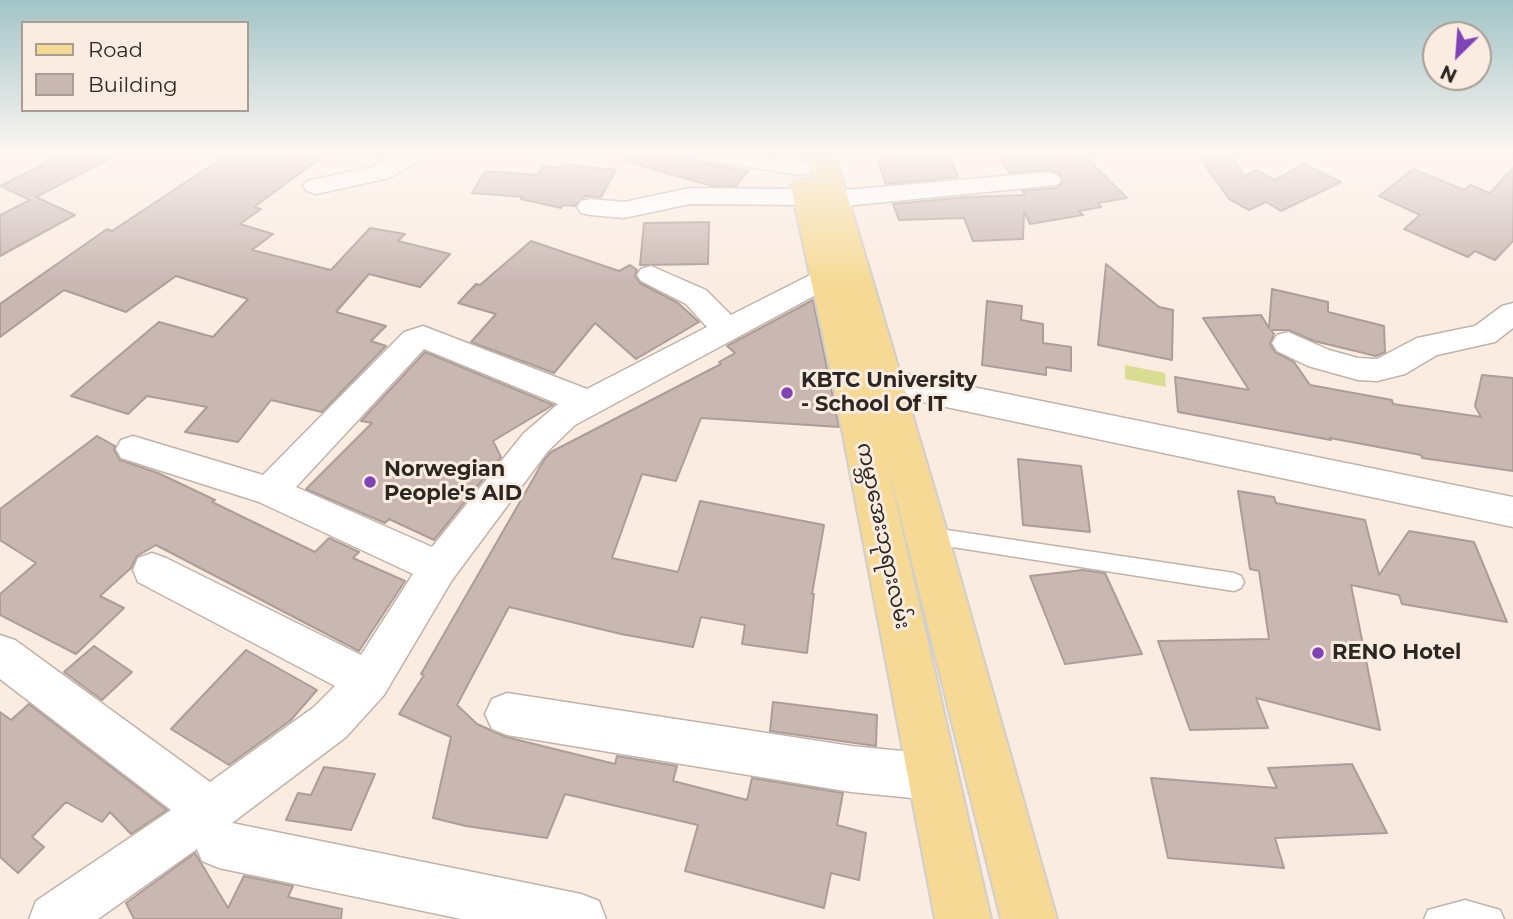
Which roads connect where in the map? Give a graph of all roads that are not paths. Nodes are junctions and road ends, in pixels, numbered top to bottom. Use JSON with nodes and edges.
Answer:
{"nodes":[{"id":1,"x":686,"y":197,"type":"edge"},
{"id":2,"x":820,"y":197,"type":"edge"},
{"id":3,"x":590,"y":207,"type":"dead end"},
{"id":4,"x":843,"y":265,"type":"junction"},
{"id":5,"x":650,"y":275,"type":"dead end"},
{"id":6,"x":1513,"y":313,"type":"edge"},
{"id":7,"x":726,"y":330,"type":"junction"},
{"id":8,"x":1288,"y":343,"type":"dead end"},
{"id":9,"x":867,"y":379,"type":"junction"},
{"id":10,"x":587,"y":401,"type":"junction"},
{"id":11,"x":133,"y":449,"type":"dead end"},
{"id":12,"x":271,"y":491,"type":"junction"},
{"id":13,"x":1513,"y":512,"type":"edge"},
{"id":14,"x":927,"y":535,"type":"junction"},
{"id":15,"x":438,"y":568,"type":"junction"},
{"id":16,"x":152,"y":570,"type":"dead end"},
{"id":17,"x":1234,"y":582,"type":"dead end"},
{"id":18,"x":0,"y":654,"type":"edge"},
{"id":19,"x":369,"y":681,"type":"junction"},
{"id":20,"x":507,"y":714,"type":"dead end"},
{"id":21,"x":933,"y":777,"type":"junction"},
{"id":22,"x":215,"y":827,"type":"junction"},
{"id":23,"x":54,"y":919,"type":"edge"},
{"id":24,"x":581,"y":919,"type":"edge"},
{"id":25,"x":963,"y":919,"type":"edge"},
{"id":26,"x":1029,"y":919,"type":"edge"},
{"id":27,"x":1437,"y":919,"type":"edge"},
{"id":28,"x":1490,"y":919,"type":"edge"}],
"edges":[{"from":1,"to":3,"type":"street"},
{"from":2,"to":4,"type":"main road","name":"ကမ္ဘာအေးဘုရားလမ်း"},
{"from":4,"to":7,"type":"street"},
{"from":4,"to":9,"type":"main road","name":"ကမ္ဘာအေးဘုရားလမ်း"},
{"from":5,"to":7,"type":"street"},
{"from":6,"to":8,"type":"street"},
{"from":7,"to":10,"type":"street"},
{"from":9,"to":13,"type":"street"},
{"from":9,"to":14,"type":"main road","name":"ကမ္ဘာအေးဘုရားလမ်း"},
{"from":9,"to":21,"type":"main road","name":"ကမ္ဘာအေးဘုရားလမ်း"},
{"from":10,"to":12,"type":"street"},
{"from":10,"to":15,"type":"street"},
{"from":11,"to":12,"type":"street"},
{"from":12,"to":15,"type":"street"},
{"from":14,"to":17,"type":"lane"},
{"from":14,"to":26,"type":"main road","name":"ကမ္ဘာအေးဘုရားလမ်း"},
{"from":15,"to":19,"type":"street"},
{"from":16,"to":19,"type":"street"},
{"from":18,"to":22,"type":"street"},
{"from":19,"to":22,"type":"street"},
{"from":20,"to":21,"type":"street"},
{"from":21,"to":25,"type":"main road","name":"ကမ္ဘာအေးဘုရားလမ်း"},
{"from":22,"to":23,"type":"street"},
{"from":22,"to":24,"type":"street"},
{"from":27,"to":28,"type":"lane"}]}
